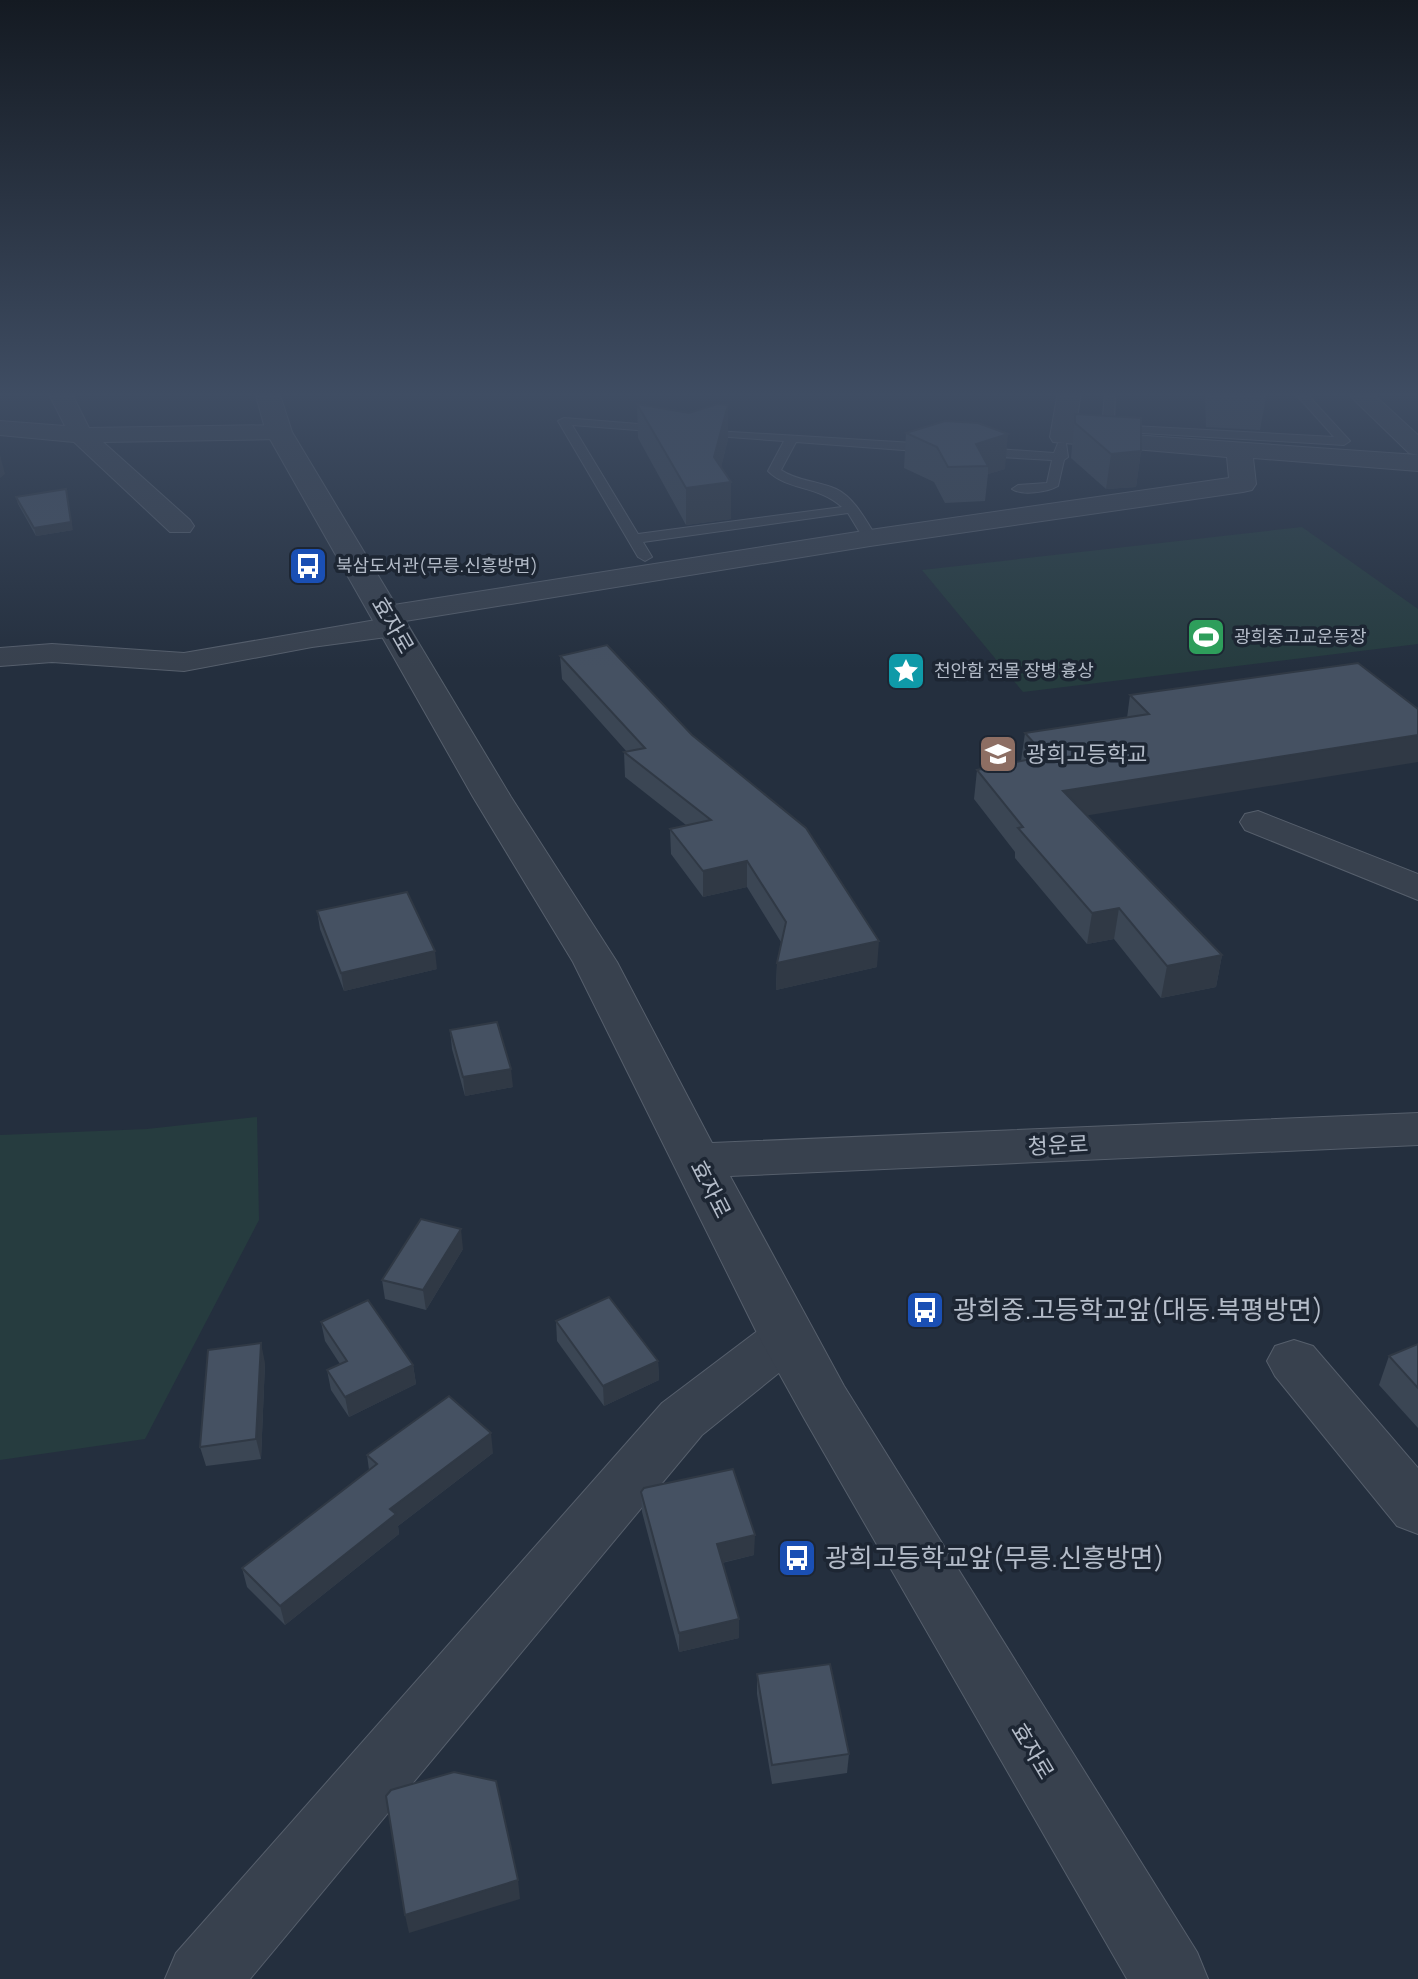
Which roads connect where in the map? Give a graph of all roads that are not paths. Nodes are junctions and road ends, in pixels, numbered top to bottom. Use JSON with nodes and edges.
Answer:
{"nodes":[{"id":1,"x":135,"y":484,"type":"edge"},
{"id":2,"x":310,"y":484,"type":"edge"},
{"id":3,"x":602,"y":484,"type":"edge"},
{"id":4,"x":802,"y":484,"type":"edge"},
{"id":5,"x":1052,"y":484,"type":"edge"},
{"id":6,"x":1241,"y":484,"type":"edge"},
{"id":7,"x":807,"y":486,"type":"junction"},
{"id":8,"x":1018,"y":489,"type":"dead end"},
{"id":9,"x":784,"y":490,"type":"dead end"},
{"id":10,"x":852,"y":509,"type":"junction"},
{"id":11,"x":180,"y":526,"type":"dead end"},
{"id":12,"x":870,"y":538,"type":"junction"},
{"id":13,"x":634,"y":539,"type":"junction"},
{"id":14,"x":645,"y":557,"type":"dead end"},
{"id":15,"x":390,"y":621,"type":"junction"},
{"id":16,"x":0,"y":657,"type":"edge"},
{"id":17,"x":1258,"y":822,"type":"dead end"},
{"id":18,"x":1418,"y":888,"type":"edge"},
{"id":19,"x":1418,"y":1103,"type":"edge"},
{"id":20,"x":1418,"y":1129,"type":"edge"},
{"id":21,"x":1134,"y":1141,"type":"junction"},
{"id":22,"x":1418,"y":1157,"type":"edge"},
{"id":23,"x":697,"y":1161,"type":"junction"},
{"id":24,"x":787,"y":1337,"type":"junction"},
{"id":25,"x":1294,"y":1361,"type":"dead end"},
{"id":26,"x":1418,"y":1509,"type":"edge"},
{"id":27,"x":202,"y":1979,"type":"edge"},
{"id":28,"x":1170,"y":1979,"type":"edge"}],
"edges":[{"from":1,"to":11,"type":"street"},
{"from":2,"to":15,"type":"street","name":"효자로"},
{"from":3,"to":13,"type":"lane"},
{"from":4,"to":7,"type":"lane"},
{"from":5,"to":8,"type":"lane"},
{"from":6,"to":12,"type":"street"},
{"from":7,"to":9,"type":"lane"},
{"from":7,"to":10,"type":"lane"},
{"from":10,"to":12,"type":"lane"},
{"from":10,"to":13,"type":"lane"},
{"from":12,"to":15,"type":"street"},
{"from":13,"to":14,"type":"lane"},
{"from":15,"to":16,"type":"street"},
{"from":15,"to":23,"type":"street","name":"효자로"},
{"from":17,"to":18,"type":"street"},
{"from":19,"to":21,"type":"street"},
{"from":20,"to":21,"type":"street","name":"청운로"},
{"from":21,"to":22,"type":"street"},
{"from":21,"to":23,"type":"street","name":"청운로"},
{"from":23,"to":24,"type":"street","name":"효자로"},
{"from":24,"to":27,"type":"street"},
{"from":24,"to":28,"type":"street","name":"효자로"},
{"from":25,"to":26,"type":"street"}]}
